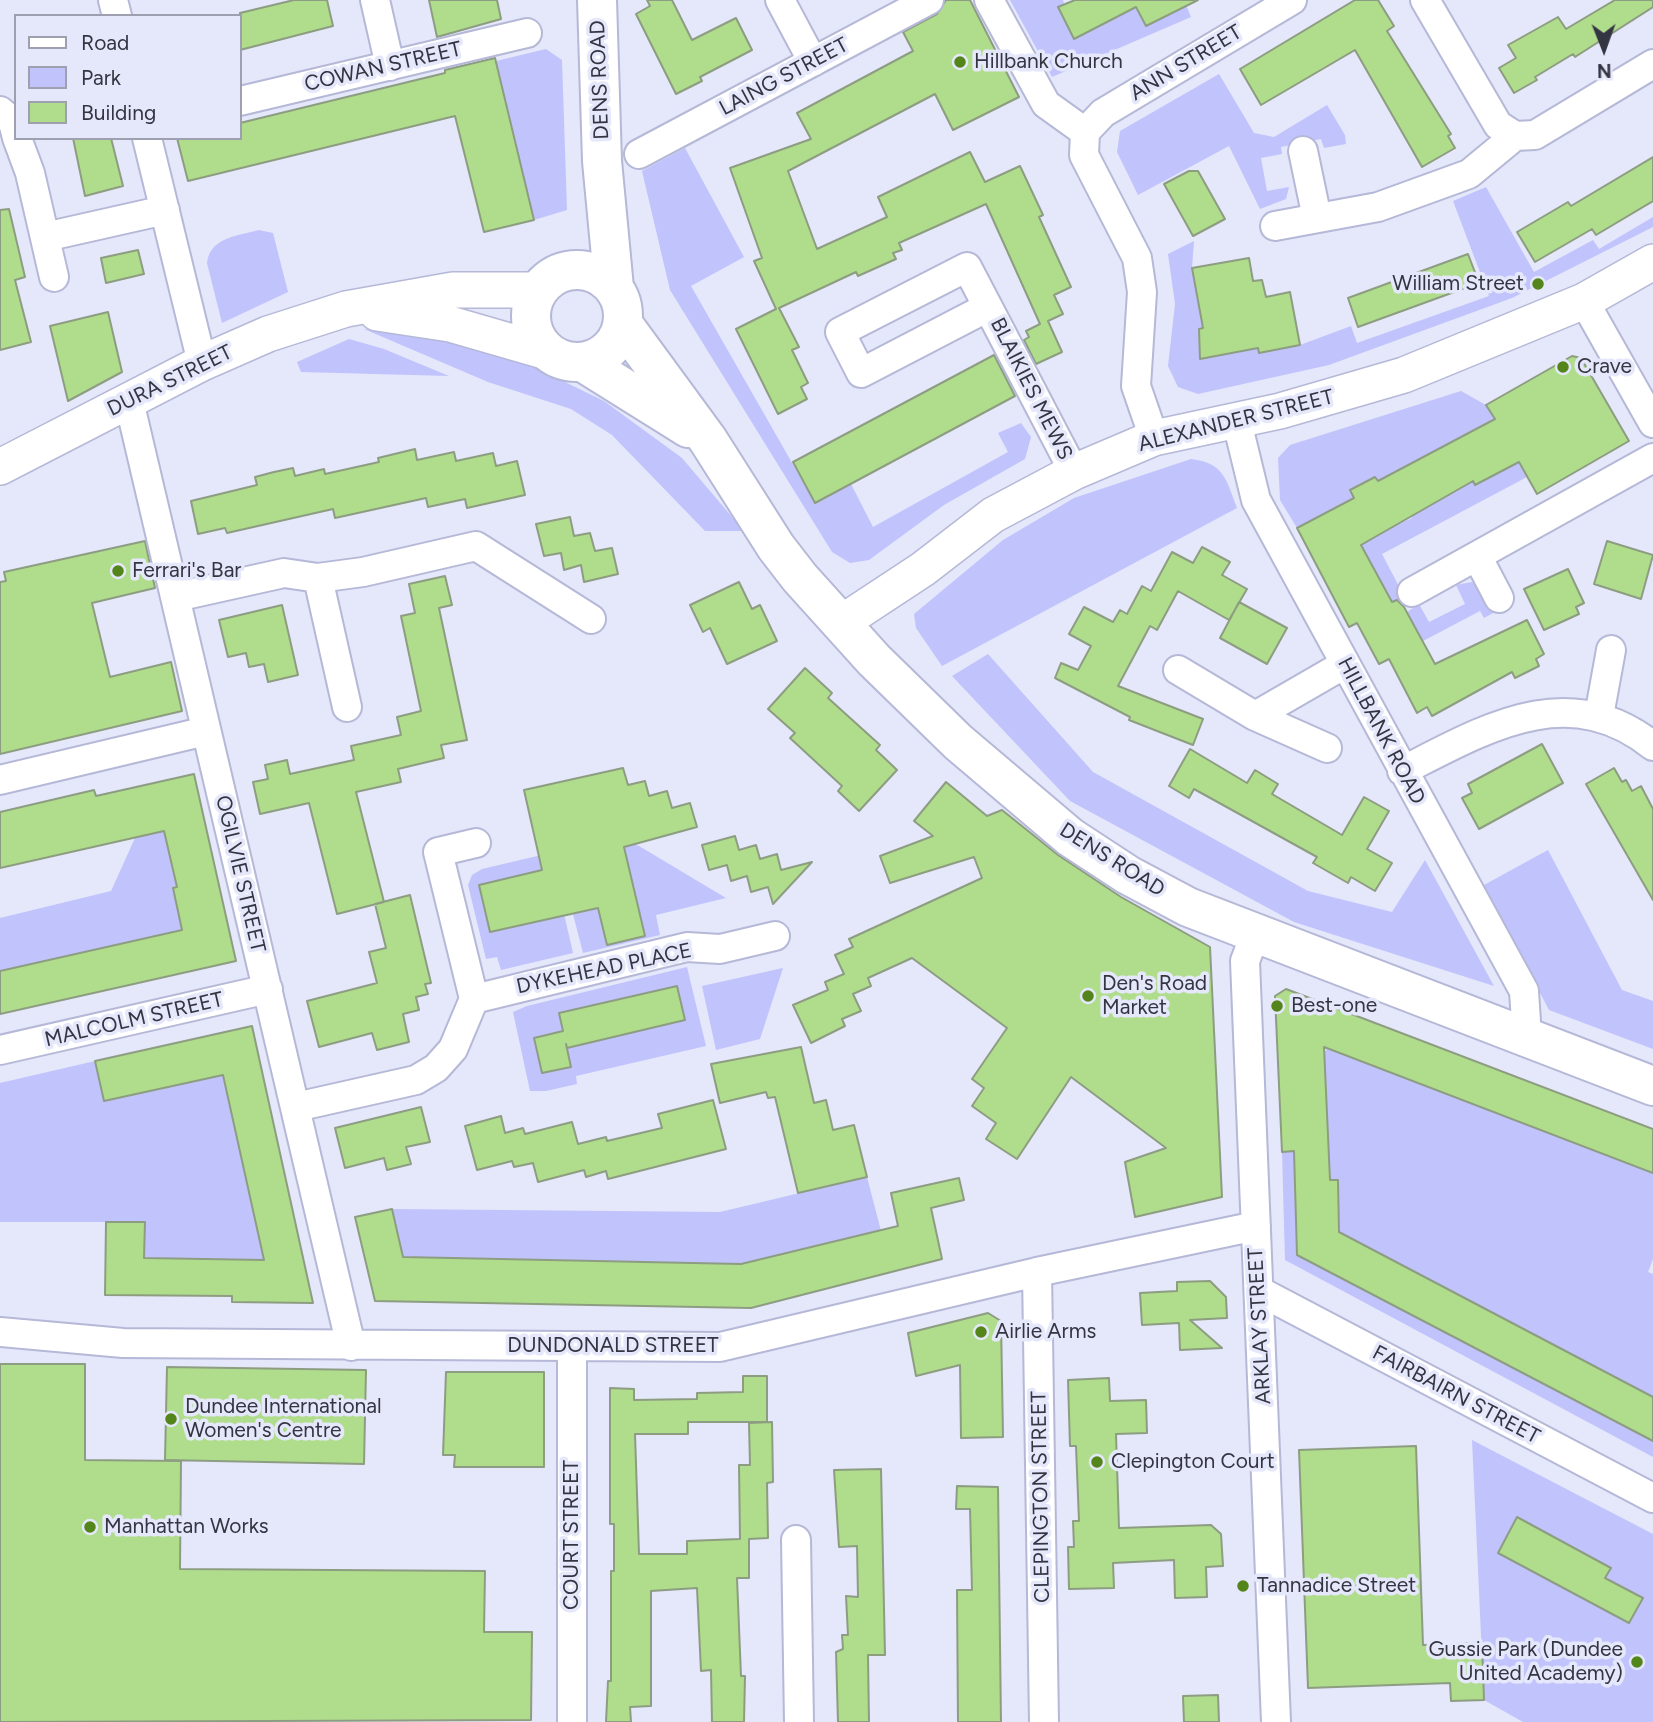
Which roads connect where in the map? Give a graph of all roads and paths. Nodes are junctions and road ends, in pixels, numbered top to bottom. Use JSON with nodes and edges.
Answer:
{"nodes":[{"id":1,"x":375,"y":0,"type":"edge"},
{"id":2,"x":597,"y":0,"type":"edge"},
{"id":3,"x":780,"y":0,"type":"edge"},
{"id":4,"x":929,"y":0,"type":"edge"},
{"id":5,"x":989,"y":0,"type":"edge"},
{"id":6,"x":1292,"y":0,"type":"edge"},
{"id":7,"x":1425,"y":0,"type":"edge"},
{"id":8,"x":527,"y":33,"type":"dead end"},
{"id":9,"x":813,"y":62,"type":"junction"},
{"id":10,"x":1653,"y":64,"type":"edge"},
{"id":11,"x":390,"y":66,"type":"junction"},
{"id":12,"x":242,"y":101,"type":"edge"},
{"id":13,"x":0,"y":111,"type":"edge"},
{"id":14,"x":14,"y":126,"type":"edge"},
{"id":15,"x":1085,"y":132,"type":"junction"},
{"id":16,"x":1515,"y":136,"type":"junction"},
{"id":17,"x":18,"y":140,"type":"edge"},
{"id":18,"x":148,"y":140,"type":"edge"},
{"id":19,"x":1303,"y":151,"type":"dead end"},
{"id":20,"x":639,"y":154,"type":"dead end"},
{"id":21,"x":602,"y":161,"type":"junction"},
{"id":22,"x":165,"y":210,"type":"junction"},
{"id":23,"x":1317,"y":218,"type":"junction"},
{"id":24,"x":1275,"y":226,"type":"dead end"},
{"id":25,"x":45,"y":237,"type":"junction"},
{"id":26,"x":1653,"y":262,"type":"edge"},
{"id":27,"x":574,"y":270,"type":"junction"},
{"id":28,"x":54,"y":277,"type":"dead end"},
{"id":29,"x":539,"y":290,"type":"junction"},
{"id":30,"x":1584,"y":301,"type":"junction"},
{"id":31,"x":619,"y":306,"type":"junction"},
{"id":32,"x":988,"y":307,"type":"junction"},
{"id":33,"x":346,"y":309,"type":"junction"},
{"id":34,"x":547,"y":352,"type":"junction"},
{"id":35,"x":202,"y":363,"type":"junction"},
{"id":36,"x":584,"y":363,"type":"junction"},
{"id":37,"x":130,"y":401,"type":"junction"},
{"id":38,"x":1237,"y":422,"type":"junction"},
{"id":39,"x":1653,"y":423,"type":"edge"},
{"id":40,"x":1154,"y":438,"type":"junction"},
{"id":41,"x":708,"y":440,"type":"junction"},
{"id":42,"x":1653,"y":458,"type":"edge"},
{"id":43,"x":0,"y":467,"type":"edge"},
{"id":44,"x":1073,"y":472,"type":"junction"},
{"id":45,"x":1477,"y":556,"type":"junction"},
{"id":46,"x":318,"y":578,"type":"junction"},
{"id":47,"x":1412,"y":592,"type":"dead end"},
{"id":48,"x":176,"y":597,"type":"junction"},
{"id":49,"x":1499,"y":598,"type":"dead end"},
{"id":50,"x":591,"y":619,"type":"dead end"},
{"id":51,"x":841,"y":623,"type":"junction"},
{"id":52,"x":1611,"y":650,"type":"dead end"},
{"id":53,"x":1345,"y":664,"type":"junction"},
{"id":54,"x":1178,"y":670,"type":"dead end"},
{"id":55,"x":346,"y":707,"type":"dead end"},
{"id":56,"x":1255,"y":716,"type":"junction"},
{"id":57,"x":1599,"y":716,"type":"junction"},
{"id":58,"x":206,"y":731,"type":"junction"},
{"id":59,"x":1653,"y":746,"type":"edge"},
{"id":60,"x":1327,"y":748,"type":"dead end"},
{"id":61,"x":1402,"y":771,"type":"junction"},
{"id":62,"x":0,"y":780,"type":"edge"},
{"id":63,"x":476,"y":843,"type":"dead end"},
{"id":64,"x":1256,"y":932,"type":"junction"},
{"id":65,"x":775,"y":936,"type":"dead end"},
{"id":66,"x":268,"y":989,"type":"junction"},
{"id":67,"x":474,"y":999,"type":"junction"},
{"id":68,"x":1527,"y":1037,"type":"junction"},
{"id":69,"x":0,"y":1050,"type":"edge"},
{"id":70,"x":1653,"y":1086,"type":"edge"},
{"id":71,"x":296,"y":1107,"type":"junction"},
{"id":72,"x":1256,"y":1226,"type":"junction"},
{"id":73,"x":1037,"y":1272,"type":"junction"},
{"id":74,"x":1259,"y":1291,"type":"junction"},
{"id":75,"x":0,"y":1332,"type":"edge"},
{"id":76,"x":351,"y":1346,"type":"junction"},
{"id":77,"x":572,"y":1347,"type":"junction"},
{"id":78,"x":1653,"y":1498,"type":"edge"},
{"id":79,"x":796,"y":1540,"type":"dead end"},
{"id":80,"x":572,"y":1722,"type":"edge"},
{"id":81,"x":799,"y":1722,"type":"edge"},
{"id":82,"x":1044,"y":1722,"type":"edge"},
{"id":83,"x":1276,"y":1722,"type":"edge"}],
"edges":[{"from":1,"to":11,"type":"street"},
{"from":2,"to":21,"type":"main road","name":"DENS ROAD"},
{"from":3,"to":9,"type":"street"},
{"from":4,"to":9,"type":"street","name":"LAING STREET"},
{"from":5,"to":15,"type":"street"},
{"from":6,"to":15,"type":"street","name":"ANN STREET"},
{"from":7,"to":16,"type":"street"},
{"from":8,"to":11,"type":"street","name":"COWAN STREET"},
{"from":9,"to":20,"type":"street","name":"LAING STREET"},
{"from":10,"to":16,"type":"street"},
{"from":11,"to":12,"type":"street","name":"COWAN STREET"},
{"from":13,"to":14,"type":"street"},
{"from":15,"to":40,"type":"street"},
{"from":16,"to":23,"type":"street"},
{"from":17,"to":25,"type":"street"},
{"from":18,"to":22,"type":"street"},
{"from":19,"to":23,"type":"street"},
{"from":21,"to":27,"type":"main road","name":"DENS ROAD"},
{"from":21,"to":31,"type":"main road","name":"DENS ROAD"},
{"from":22,"to":25,"type":"street"},
{"from":22,"to":35,"type":"street"},
{"from":23,"to":24,"type":"street"},
{"from":25,"to":28,"type":"street"},
{"from":26,"to":30,"type":"street","name":"ALEXANDER STREET"},
{"from":27,"to":29,"type":"main road"},
{"from":27,"to":31,"type":"main road","name":"DENS ROAD"},
{"from":29,"to":33,"type":"street","name":"DURA STREET"},
{"from":29,"to":34,"type":"main road"},
{"from":30,"to":38,"type":"street","name":"ALEXANDER STREET"},
{"from":30,"to":39,"type":"street"},
{"from":31,"to":36,"type":"main road"},
{"from":31,"to":41,"type":"main road","name":"DENS ROAD"},
{"from":32,"to":32,"type":"street","name":"BLAIKIES MEWS"},
{"from":32,"to":44,"type":"street","name":"BLAIKIES MEWS"},
{"from":33,"to":34,"type":"street","name":"DURA STREET"},
{"from":33,"to":35,"type":"street","name":"DURA STREET"},
{"from":34,"to":36,"type":"main road","name":"DENS ROAD"},
{"from":35,"to":37,"type":"street","name":"DURA STREET"},
{"from":36,"to":41,"type":"main road","name":"DENS ROAD"},
{"from":37,"to":43,"type":"street","name":"DURA STREET"},
{"from":37,"to":48,"type":"street","name":"OGILVIE STREET"},
{"from":38,"to":40,"type":"street","name":"ALEXANDER STREET"},
{"from":38,"to":53,"type":"street","name":"HILLBANK ROAD"},
{"from":40,"to":44,"type":"street","name":"ALEXANDER STREET"},
{"from":41,"to":51,"type":"main road","name":"DENS ROAD"},
{"from":42,"to":45,"type":"street"},
{"from":44,"to":51,"type":"street","name":"ALEXANDER STREET"},
{"from":45,"to":47,"type":"street"},
{"from":45,"to":49,"type":"street"},
{"from":46,"to":48,"type":"street"},
{"from":46,"to":50,"type":"street"},
{"from":46,"to":55,"type":"street"},
{"from":48,"to":58,"type":"street","name":"OGILVIE STREET"},
{"from":51,"to":64,"type":"main road","name":"DENS ROAD"},
{"from":52,"to":57,"type":"street"},
{"from":53,"to":56,"type":"street"},
{"from":53,"to":61,"type":"street","name":"HILLBANK ROAD"},
{"from":54,"to":56,"type":"street"},
{"from":56,"to":60,"type":"street"},
{"from":57,"to":59,"type":"street"},
{"from":57,"to":61,"type":"street"},
{"from":58,"to":62,"type":"street"},
{"from":58,"to":66,"type":"street","name":"OGILVIE STREET"},
{"from":61,"to":68,"type":"street","name":"HILLBANK ROAD"},
{"from":63,"to":67,"type":"street"},
{"from":64,"to":68,"type":"main road","name":"DENS ROAD"},
{"from":64,"to":72,"type":"street","name":"ARKLAY STREET"},
{"from":65,"to":67,"type":"street","name":"DYKEHEAD PLACE"},
{"from":66,"to":69,"type":"street","name":"MALCOLM STREET"},
{"from":66,"to":71,"type":"street","name":"OGILVIE STREET"},
{"from":67,"to":71,"type":"street"},
{"from":68,"to":70,"type":"main road","name":"DENS ROAD"},
{"from":71,"to":76,"type":"street","name":"OGILVIE STREET"},
{"from":72,"to":73,"type":"street","name":"DUNDONALD STREET"},
{"from":72,"to":74,"type":"street","name":"ARKLAY STREET"},
{"from":73,"to":77,"type":"street","name":"DUNDONALD STREET"},
{"from":73,"to":82,"type":"street","name":"CLEPINGTON STREET"},
{"from":74,"to":78,"type":"street","name":"FAIRBAIRN STREET"},
{"from":74,"to":83,"type":"street","name":"ARKLAY STREET"},
{"from":75,"to":76,"type":"street","name":"DUNDONALD STREET"},
{"from":76,"to":77,"type":"street","name":"DUNDONALD STREET"},
{"from":77,"to":80,"type":"street","name":"COURT STREET"},
{"from":79,"to":81,"type":"street"}]}
